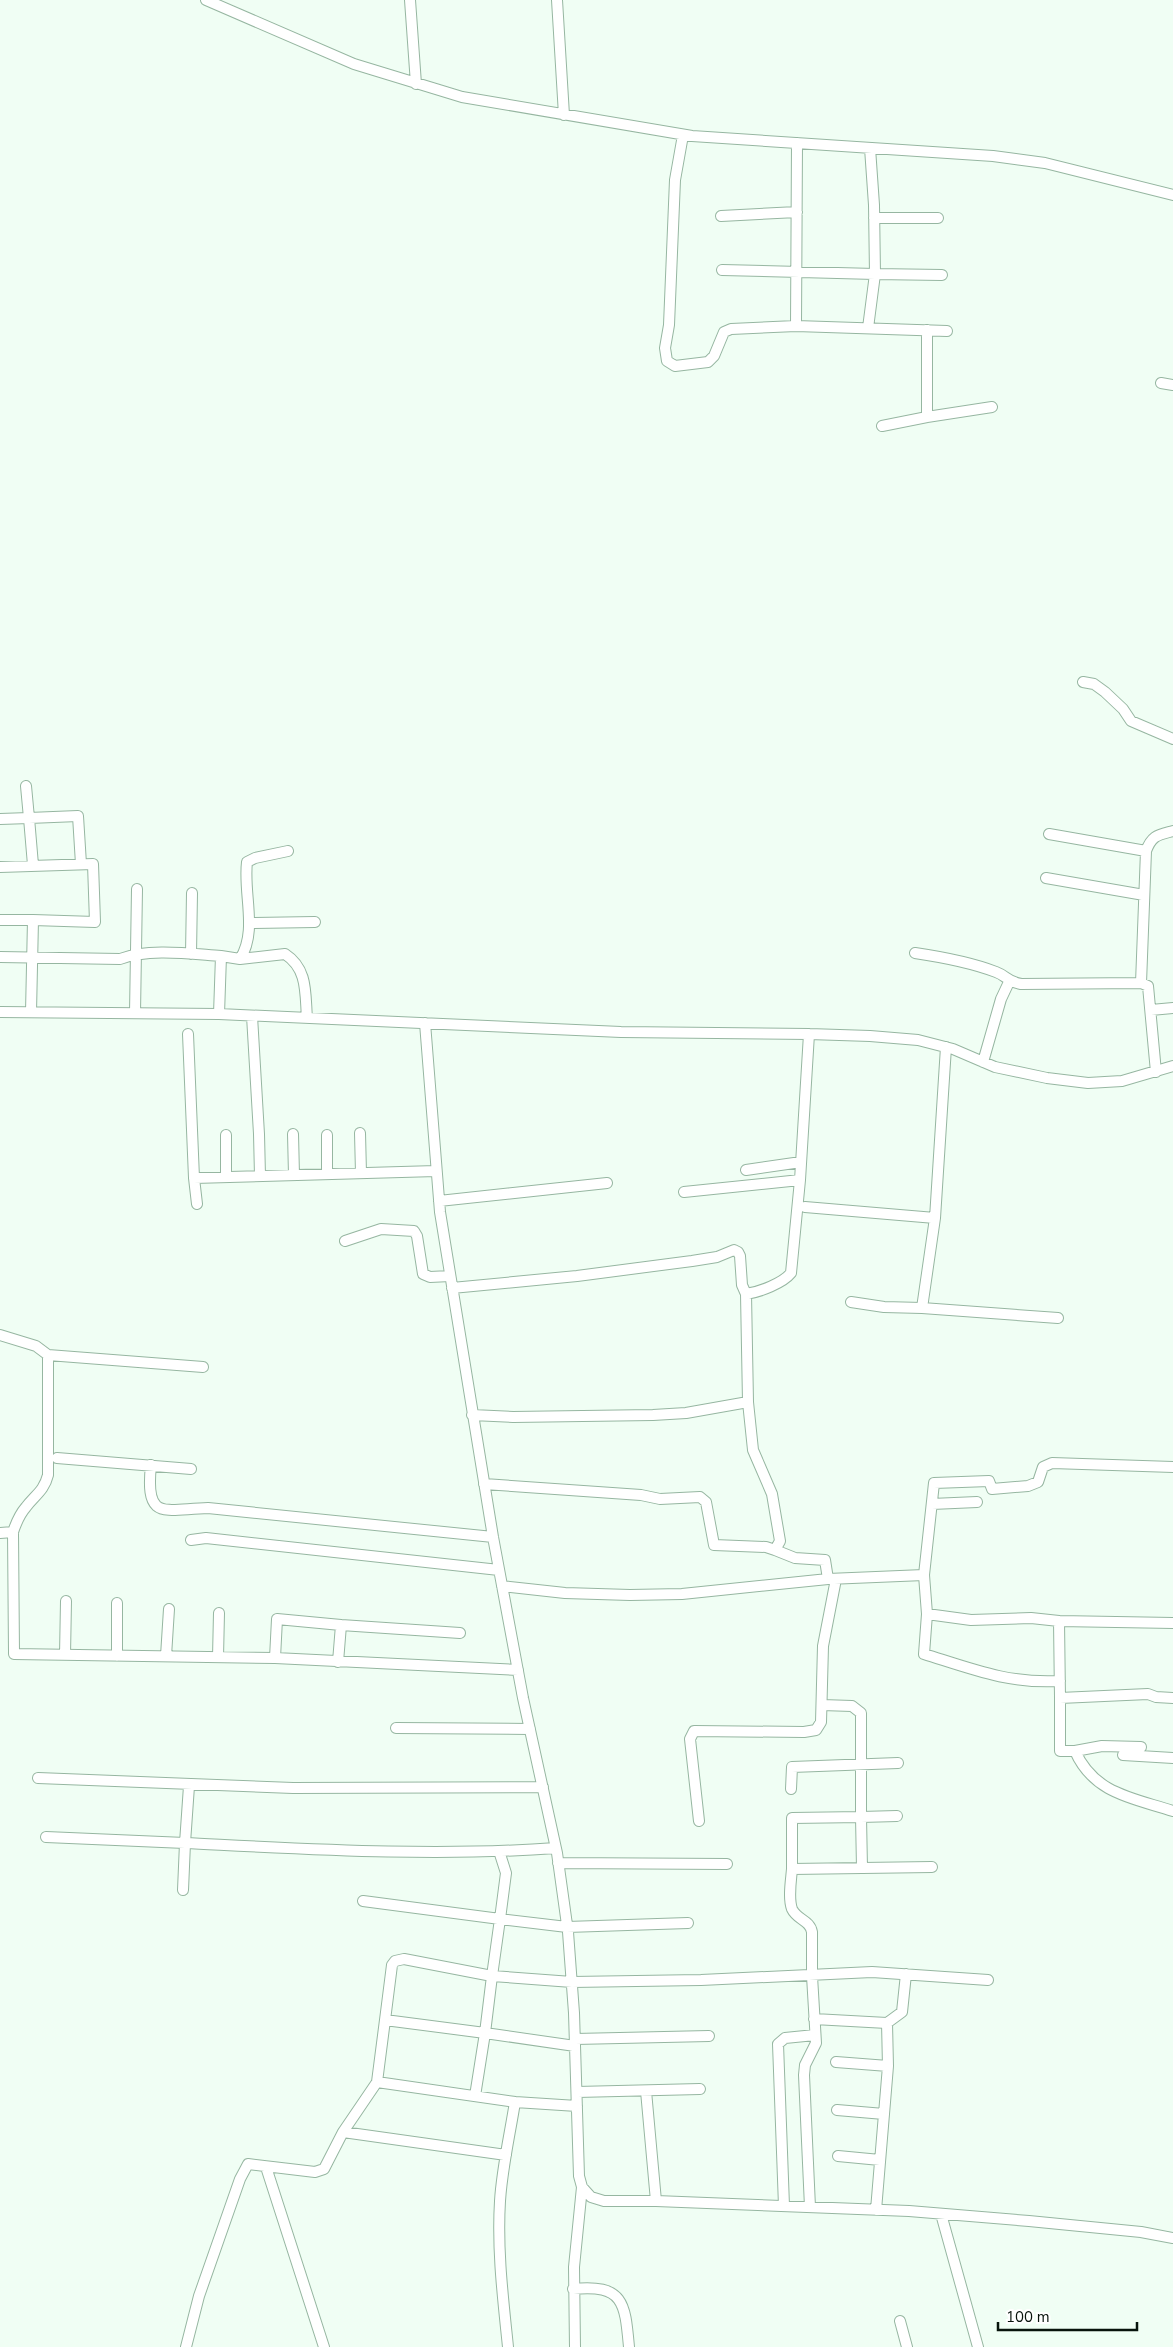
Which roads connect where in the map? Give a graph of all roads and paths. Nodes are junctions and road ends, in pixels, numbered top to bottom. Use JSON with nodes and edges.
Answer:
{"nodes":[{"id":1,"x":206,"y":0,"type":"edge"},
{"id":2,"x":410,"y":0,"type":"edge"},
{"id":3,"x":557,"y":0,"type":"edge"},
{"id":4,"x":416,"y":84,"type":"junction"},
{"id":5,"x":564,"y":115,"type":"junction"},
{"id":6,"x":683,"y":134,"type":"junction"},
{"id":7,"x":797,"y":143,"type":"junction"},
{"id":8,"x":870,"y":148,"type":"junction"},
{"id":9,"x":1173,"y":198,"type":"edge"},
{"id":10,"x":797,"y":212,"type":"junction"},
{"id":11,"x":720,"y":216,"type":"dead end"},
{"id":12,"x":874,"y":218,"type":"junction"},
{"id":13,"x":938,"y":218,"type":"dead end"},
{"id":14,"x":722,"y":270,"type":"dead end"},
{"id":15,"x":797,"y":272,"type":"junction"},
{"id":16,"x":875,"y":274,"type":"junction"},
{"id":17,"x":942,"y":275,"type":"dead end"},
{"id":18,"x":796,"y":326,"type":"junction"},
{"id":19,"x":868,"y":328,"type":"junction"},
{"id":20,"x":927,"y":330,"type":"junction"},
{"id":21,"x":947,"y":331,"type":"dead end"},
{"id":22,"x":1162,"y":383,"type":"dead end"},
{"id":23,"x":1173,"y":385,"type":"edge"},
{"id":24,"x":992,"y":407,"type":"dead end"},
{"id":25,"x":927,"y":418,"type":"junction"},
{"id":26,"x":882,"y":426,"type":"dead end"},
{"id":27,"x":1083,"y":682,"type":"dead end"},
{"id":28,"x":1173,"y":739,"type":"edge"},
{"id":29,"x":26,"y":786,"type":"dead end"},
{"id":30,"x":29,"y":818,"type":"junction"},
{"id":31,"x":0,"y":819,"type":"edge"},
{"id":32,"x":1173,"y":831,"type":"edge"},
{"id":33,"x":1049,"y":834,"type":"dead end"},
{"id":34,"x":1146,"y":851,"type":"junction"},
{"id":35,"x":288,"y":852,"type":"dead end"},
{"id":36,"x":81,"y":864,"type":"junction"},
{"id":37,"x":33,"y":865,"type":"junction"},
{"id":38,"x":0,"y":867,"type":"edge"},
{"id":39,"x":1046,"y":878,"type":"dead end"},
{"id":40,"x":137,"y":889,"type":"dead end"},
{"id":41,"x":192,"y":893,"type":"dead end"},
{"id":42,"x":1144,"y":895,"type":"junction"},
{"id":43,"x":0,"y":920,"type":"edge"},
{"id":44,"x":33,"y":920,"type":"junction"},
{"id":45,"x":315,"y":922,"type":"dead end"},
{"id":46,"x":248,"y":923,"type":"junction"},
{"id":47,"x":915,"y":953,"type":"dead end"},
{"id":48,"x":134,"y":954,"type":"junction"},
{"id":49,"x":191,"y":954,"type":"junction"},
{"id":50,"x":221,"y":956,"type":"junction"},
{"id":51,"x":0,"y":957,"type":"edge"},
{"id":52,"x":33,"y":958,"type":"junction"},
{"id":53,"x":240,"y":958,"type":"junction"},
{"id":54,"x":1009,"y":982,"type":"junction"},
{"id":55,"x":1141,"y":983,"type":"junction"},
{"id":56,"x":1173,"y":1008,"type":"edge"},
{"id":57,"x":1151,"y":1010,"type":"junction"},
{"id":58,"x":0,"y":1012,"type":"edge"},
{"id":59,"x":31,"y":1012,"type":"junction"},
{"id":60,"x":135,"y":1013,"type":"junction"},
{"id":61,"x":219,"y":1014,"type":"junction"},
{"id":62,"x":252,"y":1016,"type":"junction"},
{"id":63,"x":308,"y":1018,"type":"junction"},
{"id":64,"x":425,"y":1023,"type":"junction"},
{"id":65,"x":188,"y":1034,"type":"dead end"},
{"id":66,"x":809,"y":1034,"type":"junction"},
{"id":67,"x":946,"y":1047,"type":"junction"},
{"id":68,"x":983,"y":1062,"type":"junction"},
{"id":69,"x":1173,"y":1066,"type":"edge"},
{"id":70,"x":1156,"y":1072,"type":"junction"},
{"id":71,"x":360,"y":1133,"type":"dead end"},
{"id":72,"x":293,"y":1134,"type":"dead end"},
{"id":73,"x":226,"y":1135,"type":"dead end"},
{"id":74,"x":327,"y":1135,"type":"dead end"},
{"id":75,"x":801,"y":1162,"type":"junction"},
{"id":76,"x":746,"y":1170,"type":"dead end"},
{"id":77,"x":436,"y":1171,"type":"junction"},
{"id":78,"x":361,"y":1173,"type":"junction"},
{"id":79,"x":327,"y":1174,"type":"junction"},
{"id":80,"x":294,"y":1175,"type":"junction"},
{"id":81,"x":260,"y":1176,"type":"junction"},
{"id":82,"x":194,"y":1178,"type":"junction"},
{"id":83,"x":226,"y":1178,"type":"junction"},
{"id":84,"x":800,"y":1180,"type":"junction"},
{"id":85,"x":607,"y":1183,"type":"dead end"},
{"id":86,"x":684,"y":1192,"type":"dead end"},
{"id":87,"x":439,"y":1201,"type":"junction"},
{"id":88,"x":197,"y":1204,"type":"dead end"},
{"id":89,"x":805,"y":1207,"type":"dead end"},
{"id":90,"x":936,"y":1218,"type":"junction"},
{"id":91,"x":345,"y":1241,"type":"dead end"},
{"id":92,"x":450,"y":1276,"type":"junction"},
{"id":93,"x":452,"y":1288,"type":"junction"},
{"id":94,"x":746,"y":1294,"type":"junction"},
{"id":95,"x":851,"y":1302,"type":"dead end"},
{"id":96,"x":922,"y":1308,"type":"junction"},
{"id":97,"x":1058,"y":1318,"type":"dead end"},
{"id":98,"x":0,"y":1336,"type":"edge"},
{"id":99,"x":48,"y":1355,"type":"junction"},
{"id":100,"x":203,"y":1367,"type":"dead end"},
{"id":101,"x":748,"y":1402,"type":"junction"},
{"id":102,"x":472,"y":1415,"type":"junction"},
{"id":103,"x":57,"y":1458,"type":"dead end"},
{"id":104,"x":151,"y":1465,"type":"junction"},
{"id":105,"x":1173,"y":1466,"type":"edge"},
{"id":106,"x":191,"y":1469,"type":"dead end"},
{"id":107,"x":484,"y":1484,"type":"junction"},
{"id":108,"x":977,"y":1502,"type":"dead end"},
{"id":109,"x":932,"y":1504,"type":"junction"},
{"id":110,"x":13,"y":1532,"type":"junction"},
{"id":111,"x":0,"y":1533,"type":"edge"},
{"id":112,"x":493,"y":1537,"type":"junction"},
{"id":113,"x":192,"y":1540,"type":"dead end"},
{"id":114,"x":775,"y":1550,"type":"junction"},
{"id":115,"x":499,"y":1570,"type":"junction"},
{"id":116,"x":924,"y":1575,"type":"junction"},
{"id":117,"x":832,"y":1579,"type":"junction"},
{"id":118,"x":502,"y":1586,"type":"junction"},
{"id":119,"x":66,"y":1601,"type":"dead end"},
{"id":120,"x":117,"y":1603,"type":"dead end"},
{"id":121,"x":169,"y":1609,"type":"dead end"},
{"id":122,"x":220,"y":1613,"type":"dead end"},
{"id":123,"x":927,"y":1614,"type":"junction"},
{"id":124,"x":1059,"y":1621,"type":"junction"},
{"id":125,"x":1173,"y":1623,"type":"edge"},
{"id":126,"x":341,"y":1625,"type":"junction"},
{"id":127,"x":460,"y":1634,"type":"dead end"},
{"id":128,"x":65,"y":1655,"type":"junction"},
{"id":129,"x":116,"y":1656,"type":"junction"},
{"id":130,"x":166,"y":1656,"type":"junction"},
{"id":131,"x":218,"y":1657,"type":"junction"},
{"id":132,"x":274,"y":1658,"type":"junction"},
{"id":133,"x":338,"y":1662,"type":"junction"},
{"id":134,"x":518,"y":1670,"type":"junction"},
{"id":135,"x":1060,"y":1681,"type":"junction"},
{"id":136,"x":1060,"y":1698,"type":"junction"},
{"id":137,"x":1173,"y":1698,"type":"edge"},
{"id":138,"x":822,"y":1705,"type":"junction"},
{"id":139,"x":396,"y":1728,"type":"dead end"},
{"id":140,"x":530,"y":1728,"type":"junction"},
{"id":141,"x":1141,"y":1747,"type":"dead end"},
{"id":142,"x":1075,"y":1750,"type":"junction"},
{"id":143,"x":1123,"y":1755,"type":"dead end"},
{"id":144,"x":1173,"y":1758,"type":"edge"},
{"id":145,"x":898,"y":1763,"type":"dead end"},
{"id":146,"x":862,"y":1765,"type":"junction"},
{"id":147,"x":38,"y":1778,"type":"dead end"},
{"id":148,"x":189,"y":1786,"type":"junction"},
{"id":149,"x":543,"y":1787,"type":"junction"},
{"id":150,"x":791,"y":1789,"type":"dead end"},
{"id":151,"x":1173,"y":1811,"type":"edge"},
{"id":152,"x":897,"y":1816,"type":"dead end"},
{"id":153,"x":861,"y":1817,"type":"junction"},
{"id":154,"x":699,"y":1821,"type":"dead end"},
{"id":155,"x":46,"y":1837,"type":"dead end"},
{"id":156,"x":185,"y":1843,"type":"junction"},
{"id":157,"x":556,"y":1848,"type":"junction"},
{"id":158,"x":499,"y":1851,"type":"junction"},
{"id":159,"x":558,"y":1862,"type":"junction"},
{"id":160,"x":727,"y":1864,"type":"dead end"},
{"id":161,"x":932,"y":1866,"type":"dead end"},
{"id":162,"x":862,"y":1868,"type":"junction"},
{"id":163,"x":792,"y":1869,"type":"junction"},
{"id":164,"x":183,"y":1890,"type":"dead end"},
{"id":165,"x":363,"y":1901,"type":"dead end"},
{"id":166,"x":500,"y":1919,"type":"junction"},
{"id":167,"x":688,"y":1923,"type":"dead end"},
{"id":168,"x":568,"y":1927,"type":"junction"},
{"id":169,"x":906,"y":1974,"type":"junction"},
{"id":170,"x":492,"y":1976,"type":"junction"},
{"id":171,"x":812,"y":1976,"type":"junction"},
{"id":172,"x":988,"y":1980,"type":"dead end"},
{"id":173,"x":572,"y":1982,"type":"junction"},
{"id":174,"x":814,"y":2019,"type":"junction"},
{"id":175,"x":385,"y":2020,"type":"junction"},
{"id":176,"x":887,"y":2023,"type":"junction"},
{"id":177,"x":485,"y":2033,"type":"junction"},
{"id":178,"x":815,"y":2035,"type":"junction"},
{"id":179,"x":709,"y":2036,"type":"dead end"},
{"id":180,"x":575,"y":2043,"type":"junction"},
{"id":181,"x":836,"y":2062,"type":"dead end"},
{"id":182,"x":888,"y":2066,"type":"junction"},
{"id":183,"x":377,"y":2082,"type":"junction"},
{"id":184,"x":700,"y":2088,"type":"dead end"},
{"id":185,"x":646,"y":2091,"type":"junction"},
{"id":186,"x":577,"y":2092,"type":"junction"},
{"id":187,"x":475,"y":2096,"type":"junction"},
{"id":188,"x":515,"y":2102,"type":"junction"},
{"id":189,"x":577,"y":2106,"type":"junction"},
{"id":190,"x":837,"y":2110,"type":"dead end"},
{"id":191,"x":884,"y":2114,"type":"junction"},
{"id":192,"x":343,"y":2132,"type":"junction"},
{"id":193,"x":506,"y":2155,"type":"junction"},
{"id":194,"x":838,"y":2156,"type":"dead end"},
{"id":195,"x":880,"y":2160,"type":"junction"},
{"id":196,"x":266,"y":2167,"type":"junction"},
{"id":197,"x":582,"y":2188,"type":"junction"},
{"id":198,"x":656,"y":2201,"type":"junction"},
{"id":199,"x":784,"y":2206,"type":"junction"},
{"id":200,"x":810,"y":2207,"type":"junction"},
{"id":201,"x":876,"y":2210,"type":"junction"},
{"id":202,"x":941,"y":2214,"type":"junction"},
{"id":203,"x":1173,"y":2238,"type":"edge"},
{"id":204,"x":574,"y":2289,"type":"junction"},
{"id":205,"x":900,"y":2321,"type":"dead end"},
{"id":206,"x":186,"y":2347,"type":"edge"},
{"id":207,"x":324,"y":2347,"type":"edge"},
{"id":208,"x":508,"y":2347,"type":"edge"},
{"id":209,"x":575,"y":2347,"type":"edge"},
{"id":210,"x":629,"y":2347,"type":"edge"},
{"id":211,"x":907,"y":2347,"type":"edge"},
{"id":212,"x":978,"y":2347,"type":"edge"}],
"edges":[{"from":1,"to":4,"type":"street"},
{"from":2,"to":4,"type":"street"},
{"from":3,"to":5,"type":"street"},
{"from":4,"to":5,"type":"street"},
{"from":5,"to":6,"type":"street"},
{"from":6,"to":7,"type":"street"},
{"from":6,"to":18,"type":"street"},
{"from":7,"to":8,"type":"street"},
{"from":7,"to":10,"type":"street"},
{"from":8,"to":9,"type":"street"},
{"from":8,"to":12,"type":"street"},
{"from":10,"to":11,"type":"street"},
{"from":10,"to":15,"type":"street"},
{"from":12,"to":13,"type":"street"},
{"from":12,"to":16,"type":"street"},
{"from":14,"to":15,"type":"street"},
{"from":15,"to":16,"type":"street"},
{"from":15,"to":18,"type":"street"},
{"from":16,"to":17,"type":"street"},
{"from":16,"to":19,"type":"street"},
{"from":18,"to":19,"type":"street"},
{"from":19,"to":20,"type":"street"},
{"from":20,"to":21,"type":"street"},
{"from":20,"to":25,"type":"street"},
{"from":22,"to":23,"type":"street"},
{"from":24,"to":25,"type":"street"},
{"from":25,"to":26,"type":"street"},
{"from":27,"to":28,"type":"street"},
{"from":29,"to":30,"type":"street"},
{"from":30,"to":31,"type":"street"},
{"from":30,"to":36,"type":"street"},
{"from":30,"to":37,"type":"street"},
{"from":32,"to":34,"type":"street"},
{"from":33,"to":34,"type":"street"},
{"from":34,"to":42,"type":"street"},
{"from":35,"to":46,"type":"street"},
{"from":36,"to":37,"type":"street"},
{"from":36,"to":44,"type":"street"},
{"from":37,"to":38,"type":"street"},
{"from":39,"to":42,"type":"street"},
{"from":40,"to":48,"type":"street"},
{"from":41,"to":49,"type":"street"},
{"from":42,"to":55,"type":"street"},
{"from":43,"to":44,"type":"street"},
{"from":44,"to":52,"type":"street"},
{"from":45,"to":46,"type":"street"},
{"from":46,"to":53,"type":"street"},
{"from":47,"to":54,"type":"street"},
{"from":48,"to":49,"type":"street"},
{"from":48,"to":52,"type":"street"},
{"from":48,"to":60,"type":"street"},
{"from":49,"to":50,"type":"street"},
{"from":50,"to":53,"type":"street"},
{"from":50,"to":61,"type":"street"},
{"from":51,"to":52,"type":"street"},
{"from":52,"to":59,"type":"street"},
{"from":53,"to":63,"type":"street"},
{"from":54,"to":55,"type":"street"},
{"from":54,"to":68,"type":"street"},
{"from":55,"to":57,"type":"street"},
{"from":56,"to":57,"type":"street"},
{"from":57,"to":70,"type":"street"},
{"from":58,"to":59,"type":"street"},
{"from":59,"to":60,"type":"street"},
{"from":60,"to":61,"type":"street"},
{"from":61,"to":62,"type":"street"},
{"from":62,"to":63,"type":"street"},
{"from":62,"to":81,"type":"street"},
{"from":63,"to":64,"type":"street"},
{"from":64,"to":66,"type":"street"},
{"from":64,"to":77,"type":"street"},
{"from":65,"to":82,"type":"street"},
{"from":66,"to":67,"type":"street"},
{"from":66,"to":75,"type":"street"},
{"from":67,"to":68,"type":"street"},
{"from":67,"to":90,"type":"street"},
{"from":68,"to":70,"type":"street"},
{"from":69,"to":70,"type":"street"},
{"from":71,"to":78,"type":"street"},
{"from":72,"to":80,"type":"street"},
{"from":73,"to":83,"type":"street"},
{"from":74,"to":79,"type":"street"},
{"from":75,"to":76,"type":"street"},
{"from":75,"to":84,"type":"street"},
{"from":77,"to":78,"type":"street"},
{"from":77,"to":87,"type":"street"},
{"from":78,"to":79,"type":"street"},
{"from":79,"to":80,"type":"street"},
{"from":80,"to":81,"type":"street"},
{"from":81,"to":83,"type":"street"},
{"from":82,"to":83,"type":"street"},
{"from":82,"to":88,"type":"street"},
{"from":84,"to":86,"type":"street"},
{"from":84,"to":94,"type":"street"},
{"from":85,"to":87,"type":"street"},
{"from":87,"to":92,"type":"street"},
{"from":89,"to":90,"type":"street"},
{"from":90,"to":96,"type":"street"},
{"from":91,"to":92,"type":"street"},
{"from":92,"to":93,"type":"street"},
{"from":93,"to":94,"type":"street"},
{"from":93,"to":102,"type":"street"},
{"from":94,"to":101,"type":"street"},
{"from":95,"to":96,"type":"street"},
{"from":96,"to":97,"type":"street"},
{"from":98,"to":99,"type":"street"},
{"from":99,"to":100,"type":"street"},
{"from":99,"to":110,"type":"street"},
{"from":101,"to":102,"type":"street"},
{"from":101,"to":114,"type":"street"},
{"from":102,"to":107,"type":"street"},
{"from":103,"to":104,"type":"street"},
{"from":104,"to":106,"type":"street"},
{"from":104,"to":112,"type":"street"},
{"from":105,"to":109,"type":"street"},
{"from":107,"to":112,"type":"street"},
{"from":107,"to":114,"type":"street"},
{"from":108,"to":109,"type":"street"},
{"from":109,"to":116,"type":"street"},
{"from":110,"to":111,"type":"street"},
{"from":110,"to":128,"type":"street"},
{"from":112,"to":115,"type":"street"},
{"from":113,"to":115,"type":"street"},
{"from":114,"to":117,"type":"street"},
{"from":115,"to":118,"type":"street"},
{"from":116,"to":117,"type":"street"},
{"from":116,"to":123,"type":"street"},
{"from":117,"to":118,"type":"street"},
{"from":117,"to":138,"type":"street"},
{"from":118,"to":134,"type":"street"},
{"from":119,"to":128,"type":"street"},
{"from":120,"to":129,"type":"street"},
{"from":121,"to":130,"type":"street"},
{"from":122,"to":131,"type":"street"},
{"from":123,"to":124,"type":"street"},
{"from":123,"to":135,"type":"street"},
{"from":124,"to":125,"type":"street"},
{"from":124,"to":135,"type":"street"},
{"from":126,"to":127,"type":"street"},
{"from":126,"to":132,"type":"street"},
{"from":126,"to":133,"type":"street"},
{"from":128,"to":129,"type":"street"},
{"from":129,"to":130,"type":"street"},
{"from":130,"to":131,"type":"street"},
{"from":131,"to":132,"type":"street"},
{"from":132,"to":133,"type":"street"},
{"from":133,"to":134,"type":"street"},
{"from":134,"to":140,"type":"street"},
{"from":135,"to":136,"type":"street"},
{"from":136,"to":137,"type":"street"},
{"from":136,"to":142,"type":"street"},
{"from":138,"to":146,"type":"street"},
{"from":138,"to":154,"type":"street"},
{"from":139,"to":140,"type":"street"},
{"from":140,"to":149,"type":"street"},
{"from":141,"to":142,"type":"street"},
{"from":142,"to":151,"type":"street"},
{"from":143,"to":144,"type":"street"},
{"from":145,"to":146,"type":"street"},
{"from":146,"to":150,"type":"street"},
{"from":146,"to":153,"type":"street"},
{"from":147,"to":148,"type":"street"},
{"from":148,"to":149,"type":"street"},
{"from":148,"to":156,"type":"street"},
{"from":149,"to":157,"type":"street"},
{"from":152,"to":153,"type":"street"},
{"from":153,"to":162,"type":"street"},
{"from":153,"to":163,"type":"street"},
{"from":155,"to":156,"type":"street"},
{"from":156,"to":158,"type":"street"},
{"from":156,"to":164,"type":"street"},
{"from":157,"to":158,"type":"street"},
{"from":157,"to":159,"type":"street"},
{"from":158,"to":166,"type":"street"},
{"from":159,"to":160,"type":"street"},
{"from":159,"to":168,"type":"street"},
{"from":161,"to":162,"type":"street"},
{"from":162,"to":163,"type":"street"},
{"from":163,"to":171,"type":"street"},
{"from":165,"to":166,"type":"street"},
{"from":166,"to":168,"type":"street"},
{"from":166,"to":170,"type":"street"},
{"from":167,"to":168,"type":"street"},
{"from":168,"to":173,"type":"street"},
{"from":169,"to":171,"type":"street"},
{"from":169,"to":172,"type":"street"},
{"from":169,"to":176,"type":"street"},
{"from":170,"to":173,"type":"street"},
{"from":170,"to":175,"type":"street"},
{"from":170,"to":177,"type":"street"},
{"from":171,"to":173,"type":"street"},
{"from":171,"to":174,"type":"street"},
{"from":173,"to":180,"type":"street"},
{"from":174,"to":176,"type":"street"},
{"from":174,"to":178,"type":"street"},
{"from":175,"to":177,"type":"street"},
{"from":175,"to":183,"type":"street"},
{"from":176,"to":182,"type":"street"},
{"from":177,"to":180,"type":"street"},
{"from":177,"to":187,"type":"street"},
{"from":178,"to":199,"type":"street"},
{"from":178,"to":200,"type":"street"},
{"from":179,"to":180,"type":"street"},
{"from":180,"to":186,"type":"street"},
{"from":181,"to":182,"type":"street"},
{"from":182,"to":191,"type":"street"},
{"from":183,"to":187,"type":"street"},
{"from":183,"to":192,"type":"street"},
{"from":184,"to":185,"type":"street"},
{"from":185,"to":186,"type":"street"},
{"from":185,"to":198,"type":"street"},
{"from":186,"to":189,"type":"street"},
{"from":187,"to":188,"type":"street"},
{"from":188,"to":189,"type":"street"},
{"from":188,"to":193,"type":"street"},
{"from":189,"to":197,"type":"street"},
{"from":190,"to":191,"type":"street"},
{"from":191,"to":195,"type":"street"},
{"from":192,"to":193,"type":"street"},
{"from":192,"to":196,"type":"street"},
{"from":193,"to":208,"type":"street"},
{"from":194,"to":195,"type":"street"},
{"from":195,"to":201,"type":"street"},
{"from":196,"to":206,"type":"street"},
{"from":196,"to":207,"type":"street"},
{"from":197,"to":198,"type":"street"},
{"from":197,"to":204,"type":"street"},
{"from":198,"to":199,"type":"street"},
{"from":199,"to":200,"type":"street"},
{"from":200,"to":201,"type":"street"},
{"from":201,"to":202,"type":"street"},
{"from":202,"to":203,"type":"street"},
{"from":202,"to":212,"type":"street"},
{"from":204,"to":209,"type":"street"},
{"from":204,"to":210,"type":"street"},
{"from":205,"to":211,"type":"street"}]}
